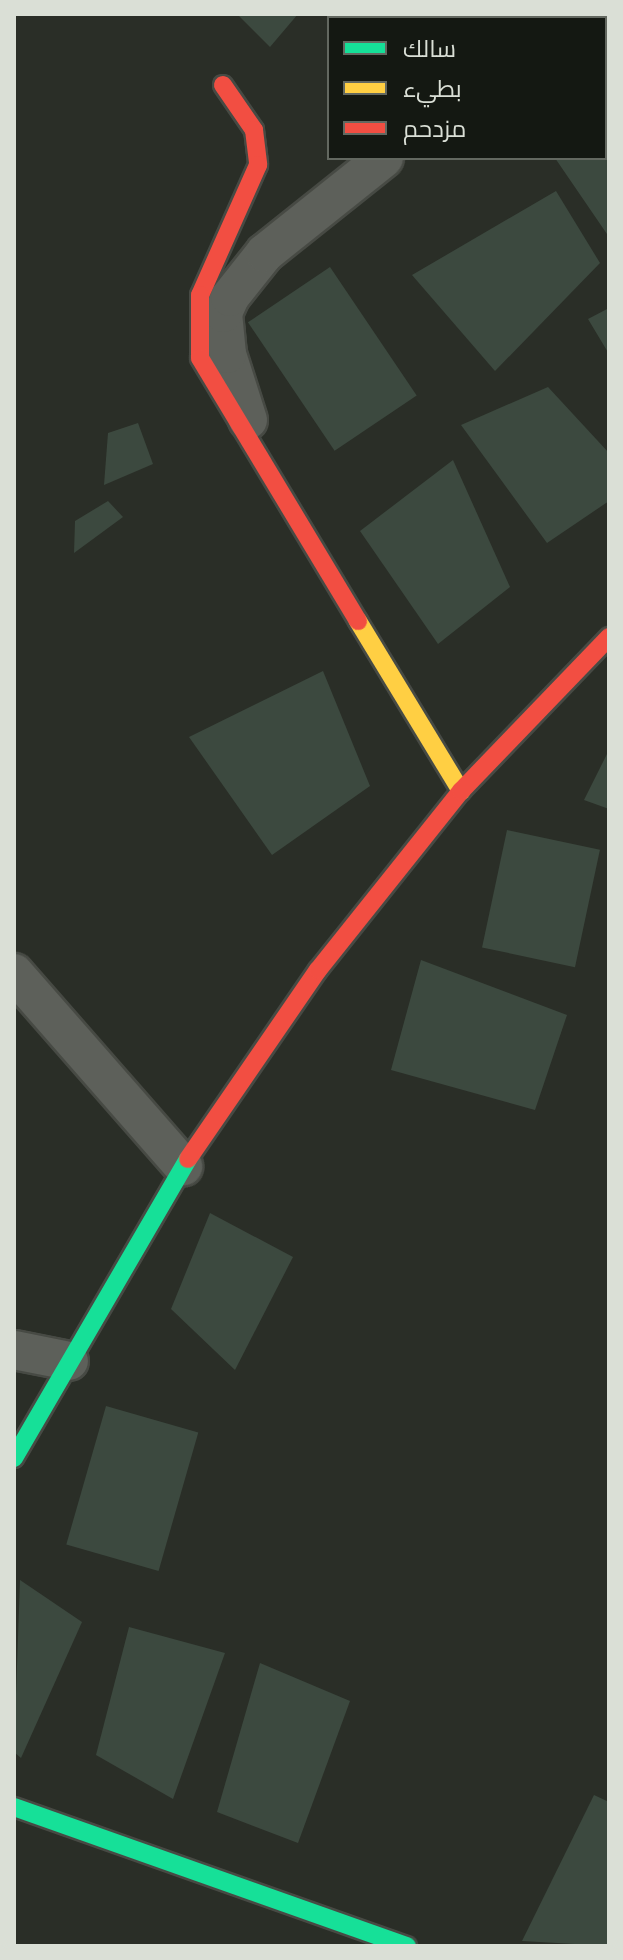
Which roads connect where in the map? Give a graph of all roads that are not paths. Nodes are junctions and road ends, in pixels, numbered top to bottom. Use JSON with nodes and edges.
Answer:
{"nodes":[{"id":1,"x":223,"y":85,"type":"dead end"},
{"id":2,"x":381,"y":160,"type":"edge"},
{"id":3,"x":256,"y":459,"type":"junction"},
{"id":4,"x":609,"y":637,"type":"edge"},
{"id":5,"x":461,"y":791,"type":"junction"},
{"id":6,"x":14,"y":973,"type":"edge"},
{"id":7,"x":183,"y":1166,"type":"junction"},
{"id":8,"x":14,"y":1350,"type":"edge"},
{"id":9,"x":69,"y":1361,"type":"junction"},
{"id":10,"x":14,"y":1458,"type":"edge"},
{"id":11,"x":14,"y":1807,"type":"edge"},
{"id":12,"x":407,"y":1946,"type":"edge"}],
"edges":[{"from":1,"to":3,"type":"street"},
{"from":2,"to":3,"type":"street"},
{"from":3,"to":5,"type":"street"},
{"from":4,"to":5,"type":"street"},
{"from":5,"to":7,"type":"street"},
{"from":6,"to":7,"type":"street"},
{"from":7,"to":9,"type":"street"},
{"from":8,"to":9,"type":"street"},
{"from":9,"to":10,"type":"street"},
{"from":11,"to":12,"type":"street"}]}
